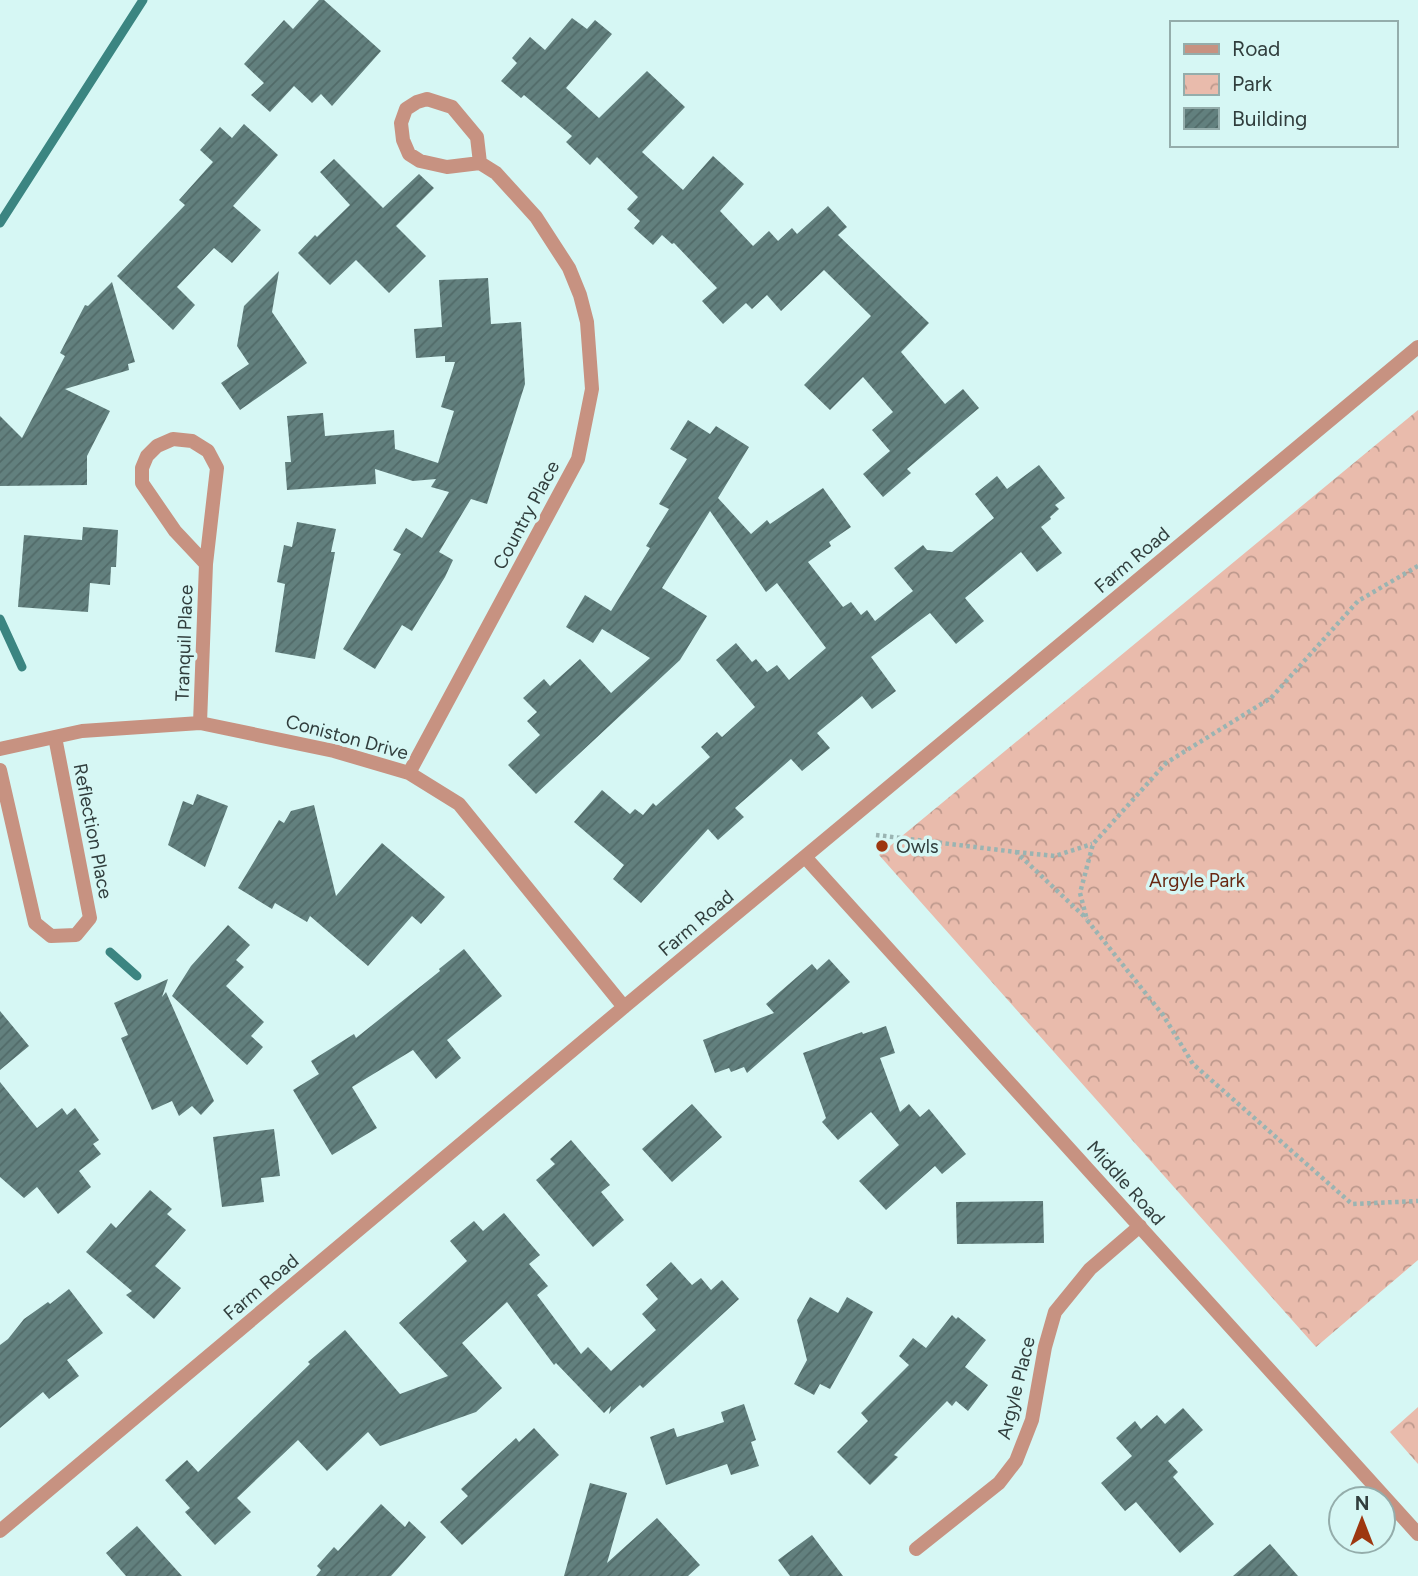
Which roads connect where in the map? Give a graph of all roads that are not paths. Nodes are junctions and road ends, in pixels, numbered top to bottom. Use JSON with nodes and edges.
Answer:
{"nodes":[{"id":1,"x":480,"y":163,"type":"junction"},
{"id":2,"x":1418,"y":347,"type":"edge"},
{"id":3,"x":206,"y":564,"type":"junction"},
{"id":4,"x":200,"y":723,"type":"junction"},
{"id":5,"x":55,"y":737,"type":"junction"},
{"id":6,"x":0,"y":749,"type":"edge"},
{"id":7,"x":0,"y":770,"type":"edge"},
{"id":8,"x":409,"y":773,"type":"junction"},
{"id":9,"x":805,"y":857,"type":"junction"},
{"id":10,"x":624,"y":1007,"type":"junction"},
{"id":11,"x":1140,"y":1226,"type":"junction"},
{"id":12,"x":0,"y":1531,"type":"edge"},
{"id":13,"x":1418,"y":1534,"type":"edge"},
{"id":14,"x":916,"y":1549,"type":"dead end"}],
"edges":[{"from":1,"to":1,"type":"street"},
{"from":1,"to":8,"type":"street","name":"Country Place"},
{"from":2,"to":9,"type":"street","name":"Farm Road"},
{"from":3,"to":3,"type":"street","name":"Tranquil Place"},
{"from":3,"to":4,"type":"street","name":"Tranquil Place"},
{"from":4,"to":5,"type":"street","name":"Coniston Drive"},
{"from":4,"to":8,"type":"street","name":"Coniston Drive"},
{"from":5,"to":6,"type":"street","name":"Coniston Drive"},
{"from":5,"to":7,"type":"street","name":"Reflection Place"},
{"from":8,"to":10,"type":"street","name":"Coniston Drive"},
{"from":9,"to":10,"type":"street","name":"Farm Road"},
{"from":9,"to":11,"type":"street","name":"Middle Road"},
{"from":10,"to":12,"type":"street","name":"Farm Road"},
{"from":11,"to":13,"type":"street","name":"Middle Road"},
{"from":11,"to":14,"type":"street","name":"Argyle Place"}]}
